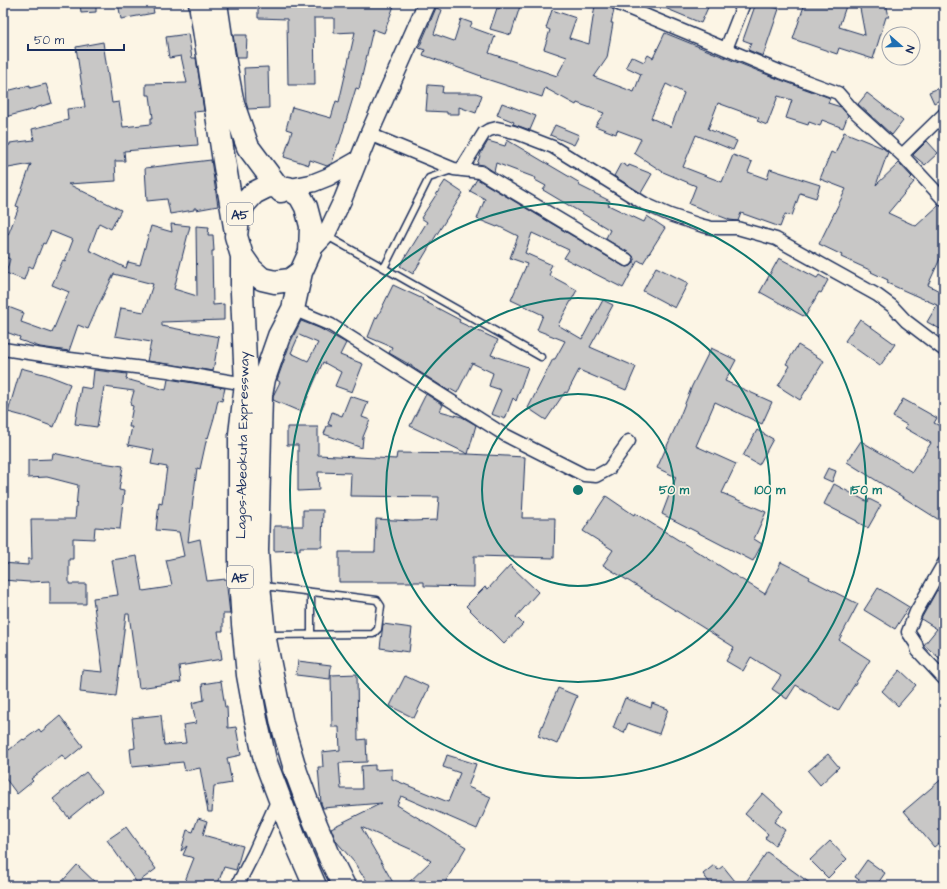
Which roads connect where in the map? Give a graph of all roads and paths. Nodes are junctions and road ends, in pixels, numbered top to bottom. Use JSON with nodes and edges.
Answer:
{"nodes":[{"id":1,"x":200,"y":3,"type":"edge"},
{"id":2,"x":216,"y":3,"type":"edge"},
{"id":3,"x":427,"y":3,"type":"edge"},
{"id":4,"x":616,"y":3,"type":"edge"},
{"id":5,"x":744,"y":3,"type":"edge"},
{"id":6,"x":726,"y":49,"type":"junction"},
{"id":7,"x":944,"y":114,"type":"edge"},
{"id":8,"x":368,"y":134,"type":"junction"},
{"id":9,"x":902,"y":155,"type":"junction"},
{"id":10,"x":358,"y":160,"type":"junction"},
{"id":11,"x":457,"y":169,"type":"junction"},
{"id":12,"x":284,"y":190,"type":"junction"},
{"id":13,"x":944,"y":200,"type":"edge"},
{"id":14,"x":326,"y":235,"type":"junction"},
{"id":15,"x":236,"y":236,"type":"junction"},
{"id":16,"x":310,"y":252,"type":"junction"},
{"id":17,"x":242,"y":256,"type":"junction"},
{"id":18,"x":627,"y":260,"type":"dead end"},
{"id":19,"x":384,"y":268,"type":"junction"},
{"id":20,"x":301,"y":272,"type":"junction"},
{"id":21,"x":293,"y":309,"type":"junction"},
{"id":22,"x":3,"y":349,"type":"edge"},
{"id":23,"x":944,"y":350,"type":"edge"},
{"id":24,"x":541,"y":357,"type":"dead end"},
{"id":25,"x":246,"y":384,"type":"junction"},
{"id":26,"x":629,"y":441,"type":"dead end"},
{"id":27,"x":944,"y":564,"type":"edge"},
{"id":28,"x":259,"y":585,"type":"junction"},
{"id":29,"x":311,"y":592,"type":"junction"},
{"id":30,"x":264,"y":634,"type":"junction"},
{"id":31,"x":311,"y":634,"type":"junction"},
{"id":32,"x":944,"y":679,"type":"edge"},
{"id":33,"x":279,"y":796,"type":"junction"},
{"id":34,"x":237,"y":886,"type":"edge"},
{"id":35,"x":315,"y":886,"type":"edge"},
{"id":36,"x":344,"y":886,"type":"edge"}],
"edges":[{"from":1,"to":15,"type":"highway","number":"A5"},
{"from":2,"to":12,"type":"highway","number":"A5"},
{"from":3,"to":8,"type":"main road"},
{"from":4,"to":6,"type":"street"},
{"from":5,"to":6,"type":"street"},
{"from":6,"to":9,"type":"street"},
{"from":7,"to":9,"type":"street"},
{"from":8,"to":10,"type":"main road"},
{"from":8,"to":11,"type":"street"},
{"from":9,"to":13,"type":"street"},
{"from":10,"to":12,"type":"main road"},
{"from":10,"to":14,"type":"main road"},
{"from":11,"to":18,"type":"street"},
{"from":11,"to":19,"type":"lane"},
{"from":11,"to":23,"type":"street"},
{"from":12,"to":15,"type":"highway","number":"A5"},
{"from":12,"to":16,"type":"highway","number":"A5"},
{"from":14,"to":16,"type":"main road"},
{"from":14,"to":19,"type":"lane"},
{"from":15,"to":17,"type":"highway","number":"A5"},
{"from":16,"to":20,"type":"highway","number":"A5"},
{"from":17,"to":20,"type":"highway","number":"A5"},
{"from":17,"to":25,"type":"highway","name":"Lagos-Abeokuta Expressway","number":"A5"},
{"from":19,"to":24,"type":"lane"},
{"from":20,"to":21,"type":"highway","name":"Lagos-Abeokuta Expressway","number":"A5"},
{"from":21,"to":26,"type":"street"},
{"from":21,"to":28,"type":"highway","name":"Lagos-Abeokuta Expressway","number":"A5"},
{"from":22,"to":25,"type":"street"},
{"from":25,"to":33,"type":"highway","name":"Lagos-Abeokuta Expressway","number":"A5"},
{"from":27,"to":32,"type":"street"},
{"from":28,"to":29,"type":"lane"},
{"from":28,"to":30,"type":"highway","name":"Lagos-Abeokuta Expressway","number":"A5"},
{"from":29,"to":31,"type":"lane"},
{"from":29,"to":31,"type":"lane"},
{"from":30,"to":31,"type":"lane"},
{"from":30,"to":36,"type":"highway","name":"Lagos-Abeokuta Expressway","number":"A5"},
{"from":33,"to":34,"type":"street"},
{"from":33,"to":35,"type":"highway","name":"Lagos-Abeokuta Expressway","number":"A5"}]}
